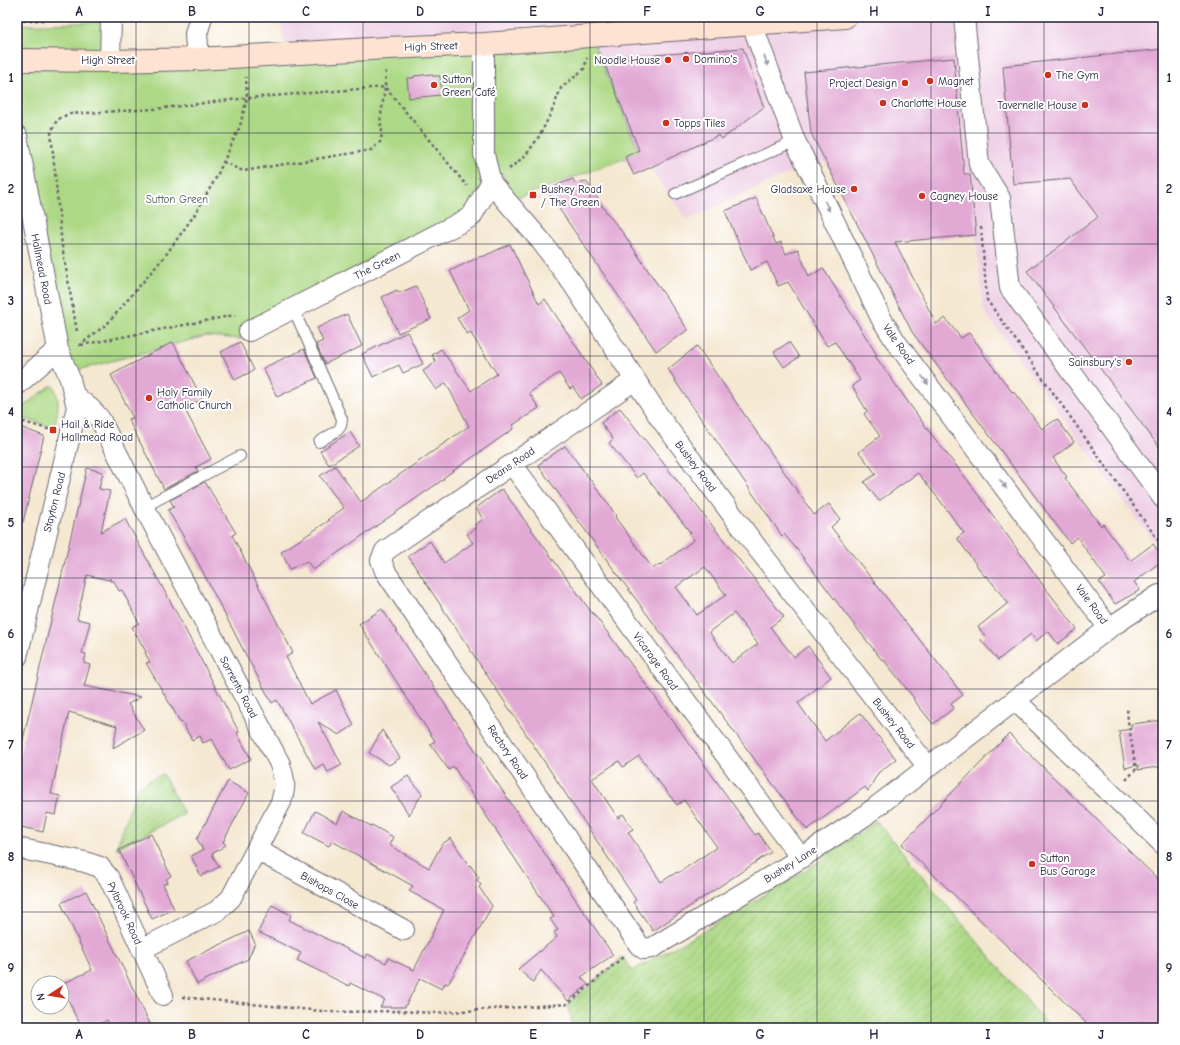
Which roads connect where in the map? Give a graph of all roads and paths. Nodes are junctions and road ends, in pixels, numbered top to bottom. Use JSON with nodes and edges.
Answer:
{"nodes":[{"id":1,"x":111,"y":17,"type":"edge"},
{"id":2,"x":201,"y":17,"type":"edge"},
{"id":3,"x":845,"y":17,"type":"edge"},
{"id":4,"x":964,"y":17,"type":"edge"},
{"id":5,"x":17,"y":21,"type":"edge"},
{"id":6,"x":752,"y":24,"type":"junction"},
{"id":7,"x":591,"y":37,"type":"junction"},
{"id":8,"x":484,"y":44,"type":"junction"},
{"id":9,"x":387,"y":48,"type":"junction"},
{"id":10,"x":246,"y":56,"type":"junction"},
{"id":11,"x":198,"y":59,"type":"junction"},
{"id":12,"x":17,"y":60,"type":"edge"},
{"id":13,"x":110,"y":61,"type":"junction"},
{"id":14,"x":386,"y":88,"type":"junction"},
{"id":15,"x":247,"y":98,"type":"junction"},
{"id":16,"x":17,"y":136,"type":"edge"},
{"id":17,"x":795,"y":141,"type":"junction"},
{"id":18,"x":223,"y":162,"type":"junction"},
{"id":19,"x":491,"y":183,"type":"junction"},
{"id":20,"x":675,"y":194,"type":"dead end"},
{"id":21,"x":480,"y":202,"type":"junction"},
{"id":22,"x":293,"y":308,"type":"junction"},
{"id":23,"x":237,"y":315,"type":"dead end"},
{"id":24,"x":249,"y":331,"type":"dead end"},
{"id":25,"x":80,"y":345,"type":"junction"},
{"id":26,"x":58,"y":349,"type":"junction"},
{"id":27,"x":635,"y":380,"type":"junction"},
{"id":28,"x":17,"y":385,"type":"edge"},
{"id":29,"x":75,"y":396,"type":"junction"},
{"id":30,"x":17,"y":420,"type":"edge"},
{"id":31,"x":70,"y":436,"type":"junction"},
{"id":32,"x":318,"y":442,"type":"dead end"},
{"id":33,"x":240,"y":456,"type":"dead end"},
{"id":34,"x":512,"y":464,"type":"junction"},
{"id":35,"x":1163,"y":498,"type":"edge"},
{"id":36,"x":144,"y":507,"type":"junction"},
{"id":37,"x":385,"y":551,"type":"joint"},
{"id":38,"x":1159,"y":595,"type":"dead end"},
{"id":39,"x":1109,"y":628,"type":"junction"},
{"id":40,"x":17,"y":657,"type":"edge"},
{"id":41,"x":1015,"y":700,"type":"junction"},
{"id":42,"x":1127,"y":708,"type":"dead end"},
{"id":43,"x":928,"y":767,"type":"junction"},
{"id":44,"x":1112,"y":795,"type":"junction"},
{"id":45,"x":1163,"y":844,"type":"edge"},
{"id":46,"x":17,"y":848,"type":"edge"},
{"id":47,"x":257,"y":850,"type":"junction"},
{"id":48,"x":801,"y":858,"type":"junction"},
{"id":49,"x":404,"y":930,"type":"dead end"},
{"id":50,"x":142,"y":949,"type":"junction"},
{"id":51,"x":644,"y":949,"type":"junction"},
{"id":52,"x":163,"y":995,"type":"joint"}],
"edges":[{"from":1,"to":5,"type":"path"},
{"from":1,"to":13,"type":"street"},
{"from":2,"to":11,"type":"street"},
{"from":3,"to":6,"type":"main road","name":"High Street"},
{"from":4,"to":35,"type":"street"},
{"from":6,"to":7,"type":"main road","name":"High Street"},
{"from":6,"to":17,"type":"street","name":"Vale Road","one_way":true},
{"from":7,"to":8,"type":"main road","name":"High Street"},
{"from":7,"to":19,"type":"path"},
{"from":8,"to":9,"type":"main road","name":"High Street"},
{"from":8,"to":19,"type":"street","name":"Bushey Road"},
{"from":9,"to":10,"type":"main road","name":"High Street"},
{"from":9,"to":14,"type":"path"},
{"from":10,"to":11,"type":"main road","name":"High Street"},
{"from":10,"to":15,"type":"path"},
{"from":11,"to":13,"type":"main road","name":"High Street"},
{"from":12,"to":13,"type":"main road","name":"High Street"},
{"from":14,"to":15,"type":"path"},
{"from":14,"to":18,"type":"path"},
{"from":14,"to":21,"type":"path"},
{"from":15,"to":18,"type":"path"},
{"from":15,"to":25,"type":"path"},
{"from":16,"to":26,"type":"street","name":"Hallmead Road"},
{"from":17,"to":20,"type":"lane"},
{"from":17,"to":39,"type":"street","name":"Vale Road","one_way":true},
{"from":18,"to":25,"type":"path"},
{"from":19,"to":21,"type":"street","name":"The Green"},
{"from":19,"to":27,"type":"street","name":"Bushey Road"},
{"from":21,"to":22,"type":"street","name":"The Green"},
{"from":22,"to":24,"type":"street","name":"The Green"},
{"from":22,"to":32,"type":"lane"},
{"from":23,"to":25,"type":"path"},
{"from":26,"to":28,"type":"street"},
{"from":26,"to":29,"type":"street","name":"Stayton Road"},
{"from":27,"to":34,"type":"street","name":"Deans Road"},
{"from":27,"to":43,"type":"street","name":"Bushey Road"},
{"from":29,"to":31,"type":"street","name":"Stayton Road"},
{"from":29,"to":36,"type":"street","name":"Sorrento Road"},
{"from":30,"to":31,"type":"path"},
{"from":31,"to":40,"type":"street","name":"Stayton Road"},
{"from":33,"to":36,"type":"lane"},
{"from":34,"to":37,"type":"street","name":"Deans Road"},
{"from":34,"to":48,"type":"street","name":"Vicarage Road"},
{"from":36,"to":47,"type":"street","name":"Sorrento Road"},
{"from":37,"to":51,"type":"street","name":"Rectory Road"},
{"from":38,"to":39,"type":"street"},
{"from":39,"to":41,"type":"street"},
{"from":41,"to":43,"type":"street"},
{"from":41,"to":44,"type":"street"},
{"from":42,"to":44,"type":"path"},
{"from":43,"to":48,"type":"street","name":"Bushey Lane"},
{"from":44,"to":45,"type":"street"},
{"from":46,"to":50,"type":"street","name":"Pylbrook Road"},
{"from":47,"to":49,"type":"street","name":"Bishops Close"},
{"from":47,"to":50,"type":"street","name":"Sorrento Road"},
{"from":48,"to":51,"type":"street","name":"Bushey Lane"},
{"from":50,"to":52,"type":"street","name":"Pylbrook Road"},
{"from":51,"to":52,"type":"path"}]}
